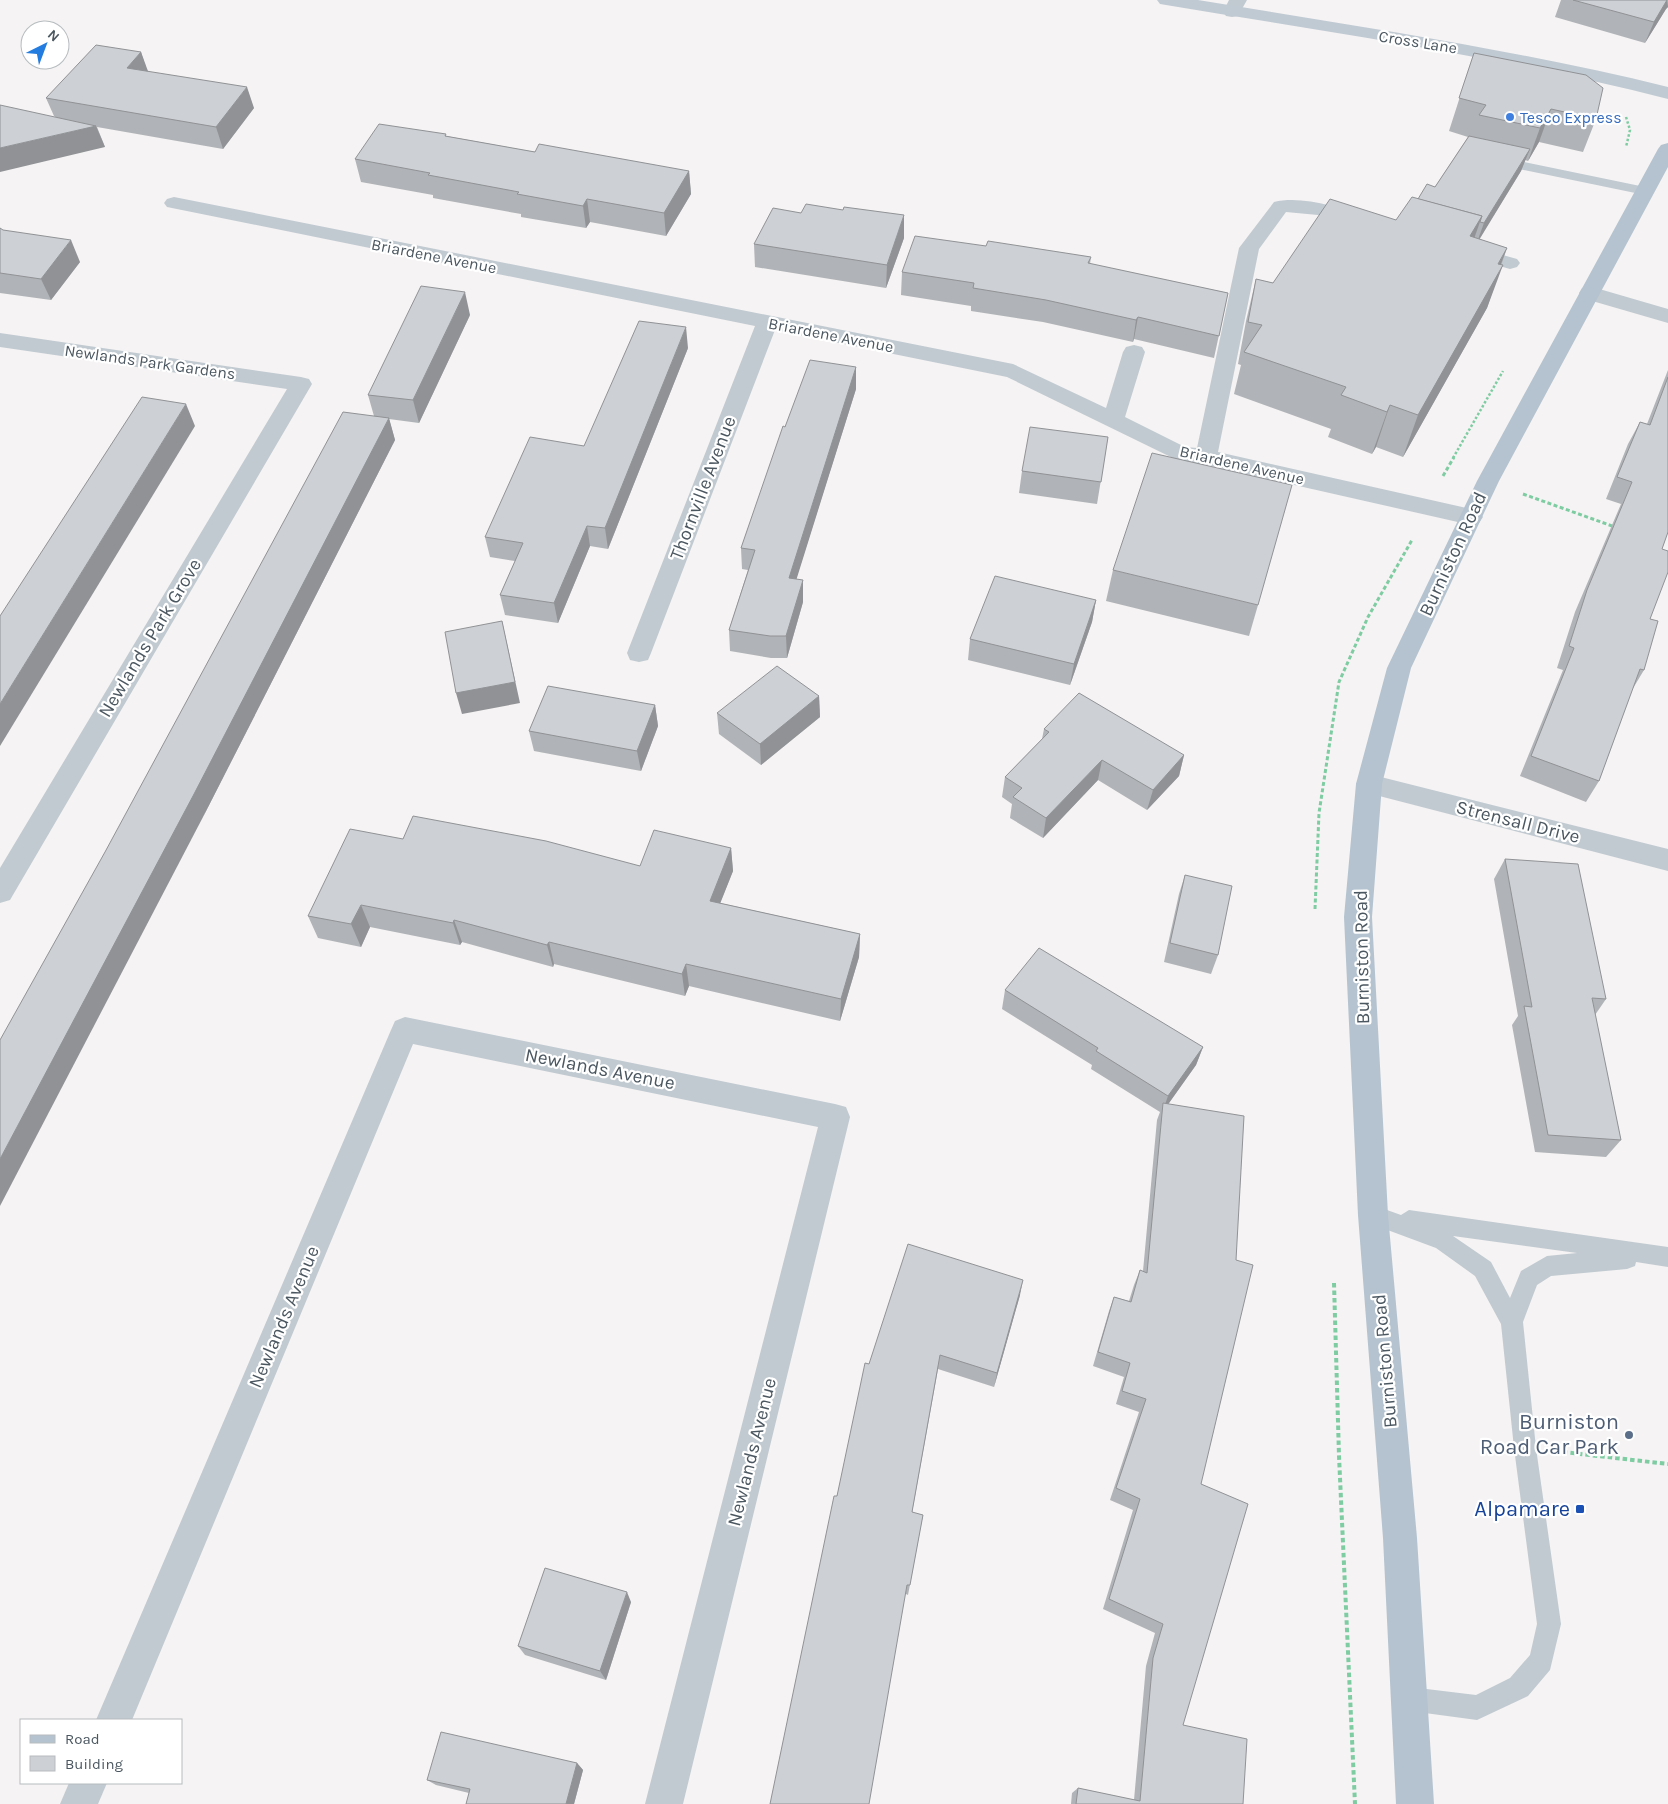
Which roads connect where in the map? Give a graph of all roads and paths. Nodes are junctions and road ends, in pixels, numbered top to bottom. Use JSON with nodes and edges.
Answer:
{"nodes":[{"id":1,"x":1166,"y":0,"type":"edge"},
{"id":2,"x":1235,"y":6,"type":"edge"},
{"id":3,"x":1668,"y":94,"type":"edge"},
{"id":4,"x":1668,"y":149,"type":"edge"},
{"id":5,"x":1486,"y":158,"type":"edge"},
{"id":6,"x":1645,"y":191,"type":"junction"},
{"id":7,"x":174,"y":203,"type":"dead end"},
{"id":8,"x":1377,"y":225,"type":"edge"},
{"id":9,"x":1453,"y":247,"type":"edge"},
{"id":10,"x":1510,"y":263,"type":"dead end"},
{"id":11,"x":1589,"y":293,"type":"junction"},
{"id":12,"x":1668,"y":316,"type":"edge"},
{"id":13,"x":767,"y":323,"type":"junction"},
{"id":14,"x":0,"y":340,"type":"edge"},
{"id":15,"x":1134,"y":352,"type":"dead end"},
{"id":16,"x":301,"y":384,"type":"joint"},
{"id":17,"x":1113,"y":419,"type":"junction"},
{"id":18,"x":1206,"y":457,"type":"junction"},
{"id":19,"x":1488,"y":481,"type":"junction"},
{"id":20,"x":1471,"y":517,"type":"junction"},
{"id":21,"x":1621,"y":529,"type":"edge"},
{"id":22,"x":639,"y":653,"type":"dead end"},
{"id":23,"x":1369,"y":784,"type":"junction"},
{"id":24,"x":1668,"y":860,"type":"edge"},
{"id":25,"x":0,"y":892,"type":"edge"},
{"id":26,"x":1373,"y":1215,"type":"junction"},
{"id":27,"x":1660,"y":1257,"type":"edge"},
{"id":28,"x":1512,"y":1322,"type":"junction"},
{"id":29,"x":1525,"y":1448,"type":"junction"},
{"id":30,"x":1668,"y":1464,"type":"edge"},
{"id":31,"x":1410,"y":1698,"type":"junction"},
{"id":32,"x":114,"y":1719,"type":"edge"},
{"id":33,"x":88,"y":1784,"type":"edge"},
{"id":34,"x":79,"y":1804,"type":"edge"},
{"id":35,"x":664,"y":1804,"type":"edge"},
{"id":36,"x":1415,"y":1804,"type":"edge"}],
"edges":[{"from":1,"to":2,"type":"street","name":"Cross Lane"},
{"from":2,"to":3,"type":"street","name":"Cross Lane"},
{"from":4,"to":6,"type":"main road","name":"Burniston Road"},
{"from":5,"to":6,"type":"lane"},
{"from":6,"to":11,"type":"main road","name":"Burniston Road"},
{"from":7,"to":13,"type":"street","name":"Briardene Avenue"},
{"from":8,"to":18,"type":"street"},
{"from":9,"to":10,"type":"street"},
{"from":11,"to":12,"type":"street"},
{"from":11,"to":19,"type":"main road","name":"Burniston Road"},
{"from":13,"to":17,"type":"street","name":"Briardene Avenue"},
{"from":13,"to":22,"type":"street","name":"Thornville Avenue"},
{"from":14,"to":16,"type":"street","name":"Newlands Park Gardens"},
{"from":15,"to":17,"type":"street"},
{"from":16,"to":25,"type":"street","name":"Newlands Park Grove"},
{"from":17,"to":18,"type":"street","name":"Briardene Avenue"},
{"from":18,"to":20,"type":"street","name":"Briardene Avenue"},
{"from":19,"to":20,"type":"main road","name":"Burniston Road"},
{"from":19,"to":21,"type":"path"},
{"from":20,"to":23,"type":"main road","name":"Burniston Road"},
{"from":23,"to":24,"type":"street","name":"Strensall Drive"},
{"from":23,"to":26,"type":"main road","name":"Burniston Road"},
{"from":26,"to":27,"type":"lane"},
{"from":26,"to":28,"type":"lane"},
{"from":26,"to":31,"type":"main road","name":"Burniston Road"},
{"from":27,"to":28,"type":"lane"},
{"from":28,"to":29,"type":"lane"},
{"from":29,"to":30,"type":"path"},
{"from":29,"to":31,"type":"lane"},
{"from":31,"to":36,"type":"main road","name":"Burniston Road"},
{"from":32,"to":35,"type":"street","name":"Newlands Avenue"},
{"from":33,"to":34,"type":"street"}]}
